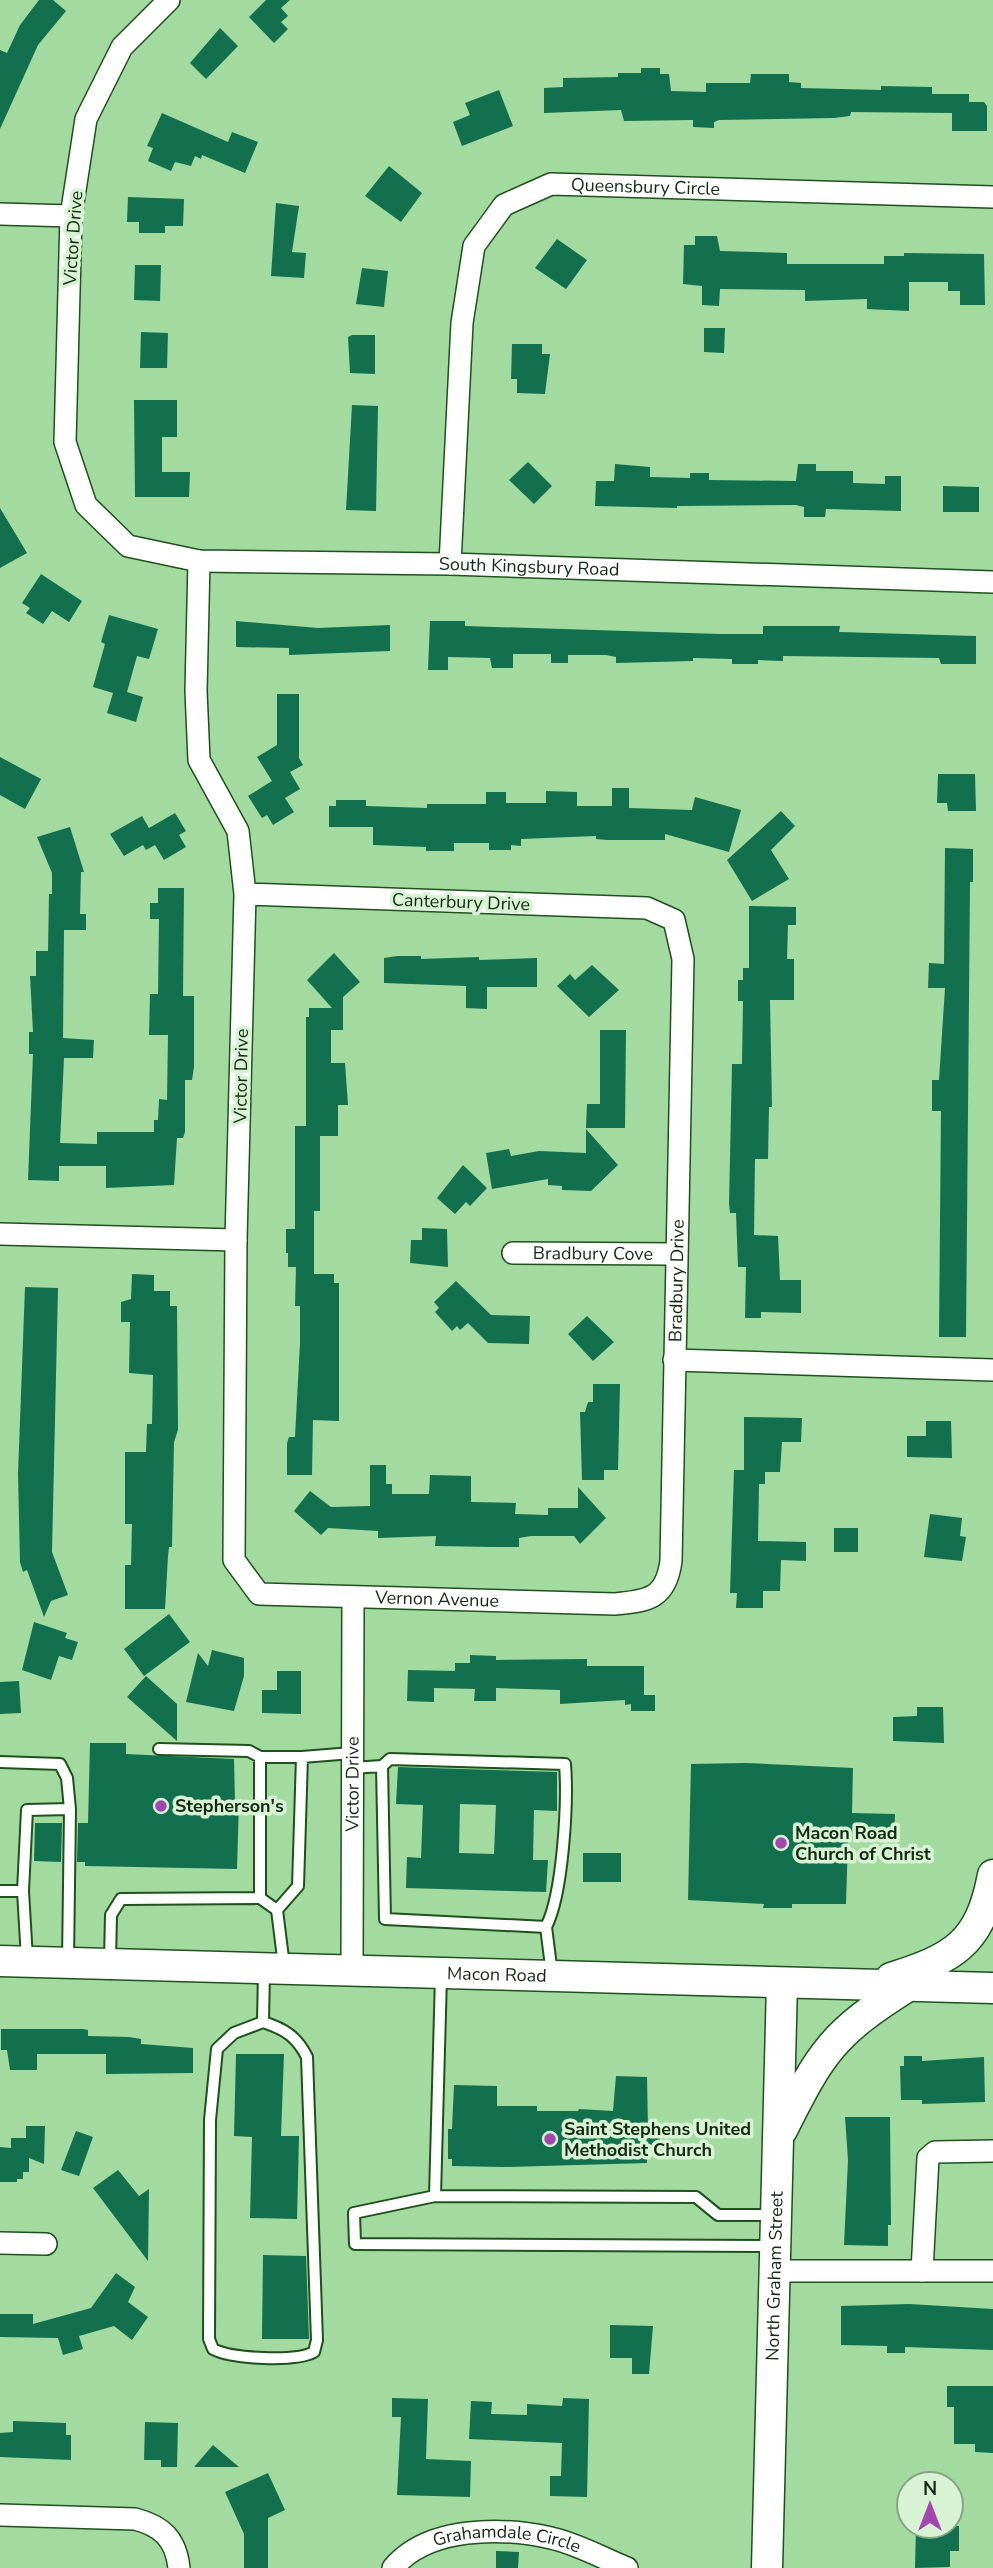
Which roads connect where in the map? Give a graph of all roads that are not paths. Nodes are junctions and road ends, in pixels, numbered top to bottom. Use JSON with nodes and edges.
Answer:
{"nodes":[{"id":1,"x":169,"y":0,"type":"edge"},
{"id":2,"x":993,"y":197,"type":"edge"},
{"id":3,"x":0,"y":214,"type":"edge"},
{"id":4,"x":71,"y":216,"type":"junction"},
{"id":5,"x":85,"y":502,"type":"joint"},
{"id":6,"x":199,"y":561,"type":"junction"},
{"id":7,"x":450,"y":564,"type":"junction"},
{"id":8,"x":993,"y":582,"type":"edge"},
{"id":9,"x":245,"y":894,"type":"junction"},
{"id":10,"x":674,"y":920,"type":"joint"},
{"id":11,"x":0,"y":1234,"type":"edge"},
{"id":12,"x":236,"y":1240,"type":"junction"},
{"id":13,"x":513,"y":1253,"type":"dead end"},
{"id":14,"x":675,"y":1254,"type":"junction"},
{"id":15,"x":674,"y":1360,"type":"junction"},
{"id":16,"x":993,"y":1370,"type":"edge"},
{"id":17,"x":259,"y":1594,"type":"joint"},
{"id":18,"x":353,"y":1598,"type":"junction"},
{"id":19,"x":615,"y":1604,"type":"joint"},
{"id":20,"x":159,"y":1749,"type":"dead end"},
{"id":21,"x":260,"y":1757,"type":"junction"},
{"id":22,"x":302,"y":1757,"type":"junction"},
{"id":23,"x":352,"y":1760,"type":"junction"},
{"id":24,"x":0,"y":1762,"type":"edge"},
{"id":25,"x":382,"y":1766,"type":"junction"},
{"id":26,"x":70,"y":1809,"type":"junction"},
{"id":27,"x":993,"y":1875,"type":"edge"},
{"id":28,"x":0,"y":1891,"type":"edge"},
{"id":29,"x":23,"y":1891,"type":"junction"},
{"id":30,"x":260,"y":1898,"type":"junction"},
{"id":31,"x":277,"y":1910,"type":"junction"},
{"id":32,"x":546,"y":1927,"type":"junction"},
{"id":33,"x":14,"y":1961,"type":"edge"},
{"id":34,"x":68,"y":1963,"type":"junction"},
{"id":35,"x":110,"y":1964,"type":"junction"},
{"id":36,"x":274,"y":1969,"type":"junction"},
{"id":37,"x":352,"y":1971,"type":"junction"},
{"id":38,"x":441,"y":1973,"type":"junction"},
{"id":39,"x":552,"y":1976,"type":"junction"},
{"id":40,"x":782,"y":1983,"type":"junction"},
{"id":41,"x":870,"y":1985,"type":"junction"},
{"id":42,"x":908,"y":1986,"type":"junction"},
{"id":43,"x":993,"y":1988,"type":"edge"},
{"id":44,"x":263,"y":2022,"type":"junction"},
{"id":45,"x":778,"y":2139,"type":"junction"},
{"id":46,"x":993,"y":2151,"type":"edge"},
{"id":47,"x":435,"y":2196,"type":"junction"},
{"id":48,"x":775,"y":2215,"type":"junction"},
{"id":49,"x":0,"y":2243,"type":"edge"},
{"id":50,"x":46,"y":2244,"type":"dead end"},
{"id":51,"x":774,"y":2258,"type":"junction"},
{"id":52,"x":922,"y":2271,"type":"junction"},
{"id":53,"x":993,"y":2271,"type":"edge"},
{"id":54,"x":0,"y":2515,"type":"edge"},
{"id":55,"x":178,"y":2568,"type":"edge"},
{"id":56,"x":393,"y":2568,"type":"edge"},
{"id":57,"x":627,"y":2568,"type":"edge"},
{"id":58,"x":767,"y":2568,"type":"edge"}],
"edges":[{"from":1,"to":4,"type":"street","name":"Victor Drive"},
{"from":2,"to":7,"type":"street","name":"Queensbury Circle"},
{"from":3,"to":4,"type":"street"},
{"from":4,"to":5,"type":"street","name":"Victor Drive"},
{"from":5,"to":6,"type":"street","name":"South Kingsbury Road"},
{"from":6,"to":7,"type":"street","name":"South Kingsbury Road"},
{"from":6,"to":9,"type":"street","name":"Victor Drive"},
{"from":7,"to":8,"type":"street","name":"South Kingsbury Road"},
{"from":9,"to":10,"type":"street","name":"Canterbury Drive"},
{"from":9,"to":12,"type":"street","name":"Victor Drive"},
{"from":10,"to":14,"type":"street","name":"Bradbury Drive"},
{"from":11,"to":12,"type":"street"},
{"from":12,"to":17,"type":"street","name":"Victor Drive"},
{"from":13,"to":14,"type":"street","name":"Bradbury Cove"},
{"from":14,"to":15,"type":"street","name":"Bradbury Drive"},
{"from":15,"to":16,"type":"street"},
{"from":15,"to":19,"type":"street","name":"Bradbury Drive"},
{"from":17,"to":18,"type":"street","name":"Vernon Avenue"},
{"from":18,"to":19,"type":"street","name":"Vernon Avenue"},
{"from":18,"to":23,"type":"street","name":"Victor Drive"},
{"from":20,"to":21,"type":"lane"},
{"from":21,"to":22,"type":"lane"},
{"from":21,"to":30,"type":"lane"},
{"from":22,"to":23,"type":"lane"},
{"from":22,"to":31,"type":"lane"},
{"from":23,"to":25,"type":"lane"},
{"from":23,"to":37,"type":"street","name":"Victor Drive"},
{"from":24,"to":26,"type":"lane"},
{"from":25,"to":32,"type":"lane"},
{"from":25,"to":32,"type":"lane"},
{"from":26,"to":29,"type":"lane"},
{"from":26,"to":34,"type":"lane"},
{"from":27,"to":41,"type":"main road"},
{"from":28,"to":29,"type":"lane"},
{"from":29,"to":33,"type":"lane"},
{"from":30,"to":31,"type":"lane"},
{"from":30,"to":35,"type":"lane"},
{"from":31,"to":36,"type":"lane"},
{"from":32,"to":39,"type":"lane"},
{"from":33,"to":34,"type":"main road","name":"Macon Road"},
{"from":34,"to":35,"type":"main road","name":"Macon Road"},
{"from":35,"to":36,"type":"main road","name":"Macon Road"},
{"from":36,"to":37,"type":"main road","name":"Macon Road"},
{"from":36,"to":44,"type":"lane"},
{"from":37,"to":38,"type":"main road","name":"Macon Road"},
{"from":38,"to":39,"type":"main road","name":"Macon Road"},
{"from":38,"to":47,"type":"lane"},
{"from":39,"to":40,"type":"main road","name":"Macon Road"},
{"from":40,"to":41,"type":"main road","name":"Macon Road"},
{"from":40,"to":45,"type":"main road","name":"North Graham Street"},
{"from":41,"to":42,"type":"main road","name":"Macon Road"},
{"from":42,"to":43,"type":"main road","name":"Macon Road"},
{"from":42,"to":45,"type":"main road"},
{"from":44,"to":44,"type":"lane"},
{"from":45,"to":48,"type":"main road","name":"North Graham Street"},
{"from":46,"to":52,"type":"street"},
{"from":47,"to":48,"type":"lane"},
{"from":47,"to":51,"type":"lane"},
{"from":48,"to":51,"type":"main road","name":"North Graham Street"},
{"from":49,"to":50,"type":"street"},
{"from":51,"to":52,"type":"street"},
{"from":51,"to":58,"type":"main road","name":"North Graham Street"},
{"from":52,"to":53,"type":"street"},
{"from":54,"to":55,"type":"street"},
{"from":56,"to":57,"type":"street","name":"Grahamdale Circle"}]}
